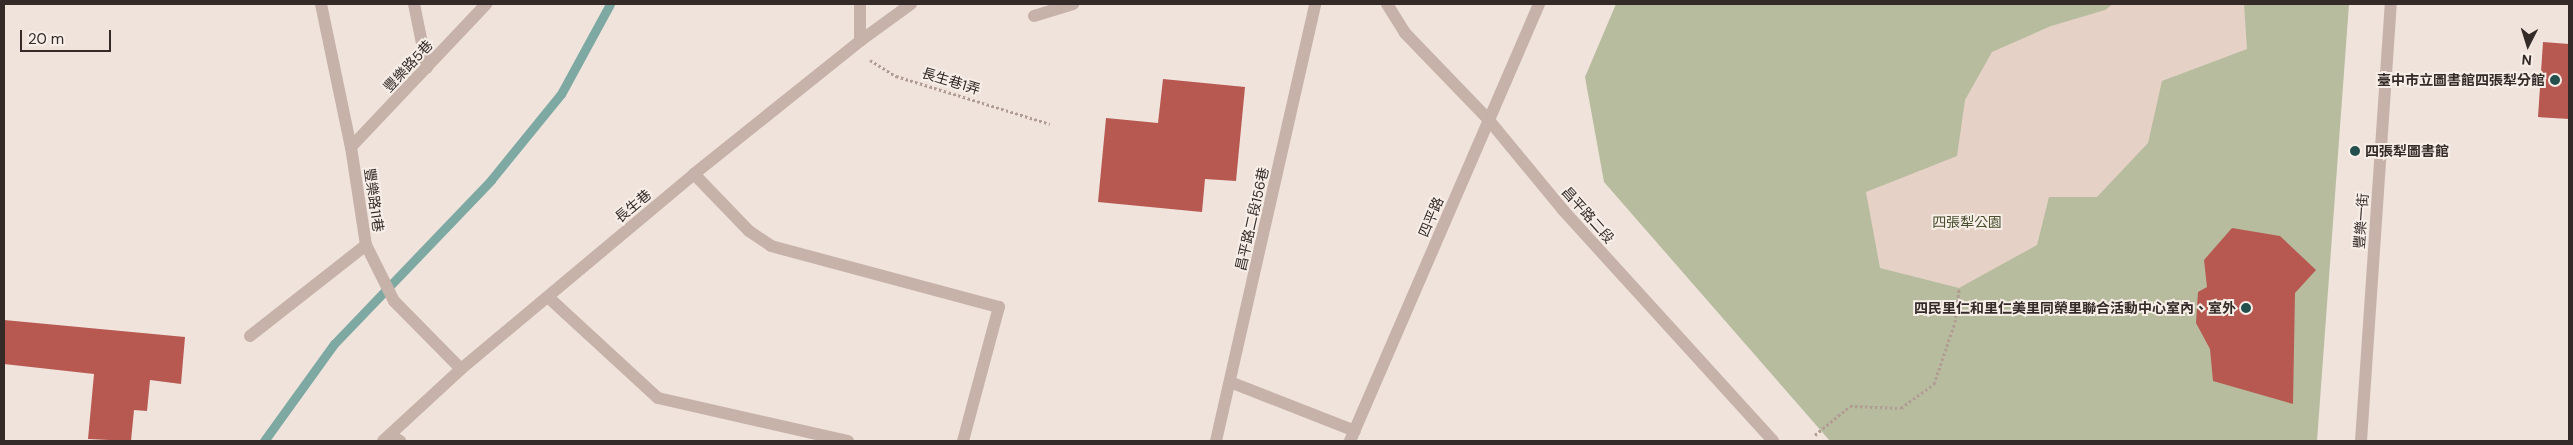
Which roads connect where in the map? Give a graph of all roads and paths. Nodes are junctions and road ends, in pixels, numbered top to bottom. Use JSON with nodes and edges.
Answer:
{"nodes":[{"id":1,"x":321,"y":4,"type":"edge"},
{"id":2,"x":414,"y":4,"type":"edge"},
{"id":3,"x":486,"y":4,"type":"edge"},
{"id":4,"x":860,"y":4,"type":"edge"},
{"id":5,"x":911,"y":4,"type":"edge"},
{"id":6,"x":1072,"y":4,"type":"edge"},
{"id":7,"x":1315,"y":4,"type":"edge"},
{"id":8,"x":1387,"y":4,"type":"edge"},
{"id":9,"x":1539,"y":4,"type":"edge"},
{"id":10,"x":2391,"y":4,"type":"edge"},
{"id":11,"x":1034,"y":16,"type":"dead end"},
{"id":12,"x":860,"y":41,"type":"junction"},
{"id":13,"x":427,"y":68,"type":"junction"},
{"id":14,"x":1488,"y":119,"type":"junction"},
{"id":15,"x":1050,"y":124,"type":"dead end"},
{"id":16,"x":352,"y":147,"type":"junction"},
{"id":17,"x":694,"y":174,"type":"junction"},
{"id":18,"x":366,"y":245,"type":"junction"},
{"id":19,"x":1959,"y":288,"type":"dead end"},
{"id":20,"x":548,"y":296,"type":"junction"},
{"id":21,"x":250,"y":336,"type":"dead end"},
{"id":22,"x":461,"y":369,"type":"junction"},
{"id":23,"x":1230,"y":382,"type":"junction"},
{"id":24,"x":1815,"y":435,"type":"dead end"},
{"id":25,"x":1353,"y":436,"type":"edge"},
{"id":26,"x":391,"y":439,"type":"edge"},
{"id":27,"x":848,"y":441,"type":"edge"},
{"id":28,"x":963,"y":441,"type":"edge"},
{"id":29,"x":1216,"y":441,"type":"edge"},
{"id":30,"x":1773,"y":441,"type":"edge"},
{"id":31,"x":2361,"y":441,"type":"edge"}],
"edges":[{"from":1,"to":16,"type":"street","name":"豐樂路11巷"},
{"from":2,"to":13,"type":"street"},
{"from":3,"to":13,"type":"street","name":"豐樂路5巷"},
{"from":4,"to":12,"type":"street"},
{"from":5,"to":12,"type":"street","name":"長生巷"},
{"from":6,"to":11,"type":"street"},
{"from":7,"to":23,"type":"street","name":"昌平路二段156巷"},
{"from":8,"to":14,"type":"street","name":"昌平路二段"},
{"from":9,"to":14,"type":"street","name":"四平路"},
{"from":10,"to":31,"type":"street","name":"豐樂一街"},
{"from":12,"to":15,"type":"path","name":"長生巷1弄"},
{"from":12,"to":17,"type":"street","name":"長生巷"},
{"from":13,"to":16,"type":"street","name":"豐樂路5巷"},
{"from":14,"to":25,"type":"street","name":"四平路"},
{"from":14,"to":30,"type":"street","name":"昌平路二段"},
{"from":16,"to":18,"type":"street","name":"豐樂路11巷"},
{"from":17,"to":20,"type":"street","name":"長生巷"},
{"from":17,"to":28,"type":"street"},
{"from":18,"to":21,"type":"street"},
{"from":18,"to":22,"type":"street","name":"豐樂路11巷"},
{"from":19,"to":24,"type":"path"},
{"from":20,"to":22,"type":"street","name":"長生巷"},
{"from":20,"to":27,"type":"street"},
{"from":22,"to":26,"type":"street","name":"長生巷"},
{"from":23,"to":25,"type":"street"},
{"from":23,"to":29,"type":"street","name":"昌平路二段156巷"}]}
